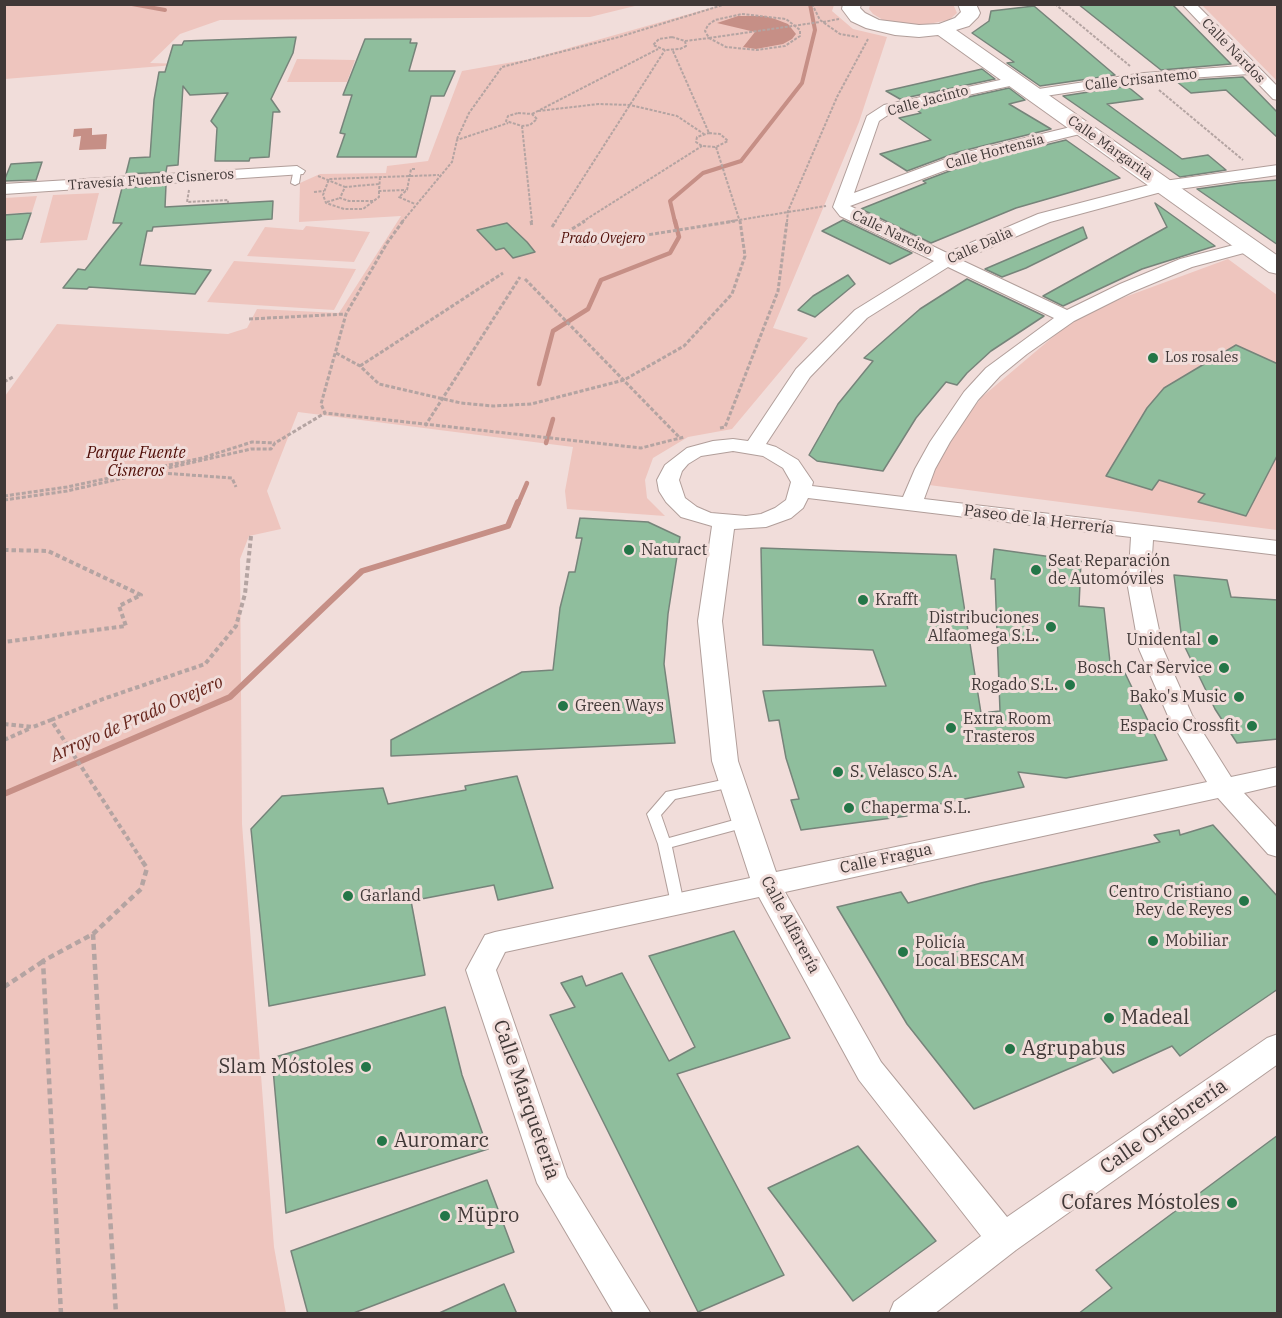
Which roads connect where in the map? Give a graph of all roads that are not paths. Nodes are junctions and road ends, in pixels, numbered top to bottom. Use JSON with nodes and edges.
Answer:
{"nodes":[{"id":1,"x":852,"y":4,"type":"edge"},
{"id":2,"x":967,"y":4,"type":"edge"},
{"id":3,"x":1188,"y":4,"type":"edge"},
{"id":4,"x":942,"y":29,"type":"junction"},
{"id":5,"x":1251,"y":70,"type":"junction"},
{"id":6,"x":1014,"y":81,"type":"junction"},
{"id":7,"x":1032,"y":94,"type":"junction"},
{"id":8,"x":1278,"y":96,"type":"edge"},
{"id":9,"x":1083,"y":129,"type":"junction"},
{"id":10,"x":1278,"y":170,"type":"edge"},
{"id":11,"x":296,"y":177,"type":"dead end"},
{"id":12,"x":849,"y":182,"type":"junction"},
{"id":13,"x":892,"y":185,"type":"junction"},
{"id":14,"x":1164,"y":186,"type":"junction"},
{"id":15,"x":4,"y":189,"type":"edge"},
{"id":16,"x":844,"y":208,"type":"junction"},
{"id":17,"x":1249,"y":246,"type":"junction"},
{"id":18,"x":949,"y":259,"type":"junction"},
{"id":19,"x":1278,"y":267,"type":"edge"},
{"id":20,"x":1067,"y":317,"type":"junction"},
{"id":21,"x":754,"y":447,"type":"junction"},
{"id":22,"x":801,"y":491,"type":"junction"},
{"id":23,"x":910,"y":504,"type":"junction"},
{"id":24,"x":724,"y":522,"type":"junction"},
{"id":25,"x":1142,"y":532,"type":"junction"},
{"id":26,"x":1278,"y":548,"type":"edge"},
{"id":27,"x":1278,"y":776,"type":"edge"},
{"id":28,"x":732,"y":783,"type":"junction"},
{"id":29,"x":1226,"y":789,"type":"junction"},
{"id":30,"x":745,"y":822,"type":"junction"},
{"id":31,"x":664,"y":844,"type":"junction"},
{"id":32,"x":1278,"y":847,"type":"edge"},
{"id":33,"x":766,"y":884,"type":"junction"},
{"id":34,"x":677,"y":904,"type":"junction"},
{"id":35,"x":495,"y":943,"type":"joint"},
{"id":36,"x":1278,"y":1047,"type":"edge"},
{"id":37,"x":1004,"y":1239,"type":"junction"},
{"id":38,"x":634,"y":1314,"type":"edge"},
{"id":39,"x":906,"y":1314,"type":"edge"}],
"edges":[{"from":1,"to":4,"type":"street"},
{"from":2,"to":4,"type":"street"},
{"from":3,"to":5,"type":"street","name":"Calle Nardos"},
{"from":4,"to":6,"type":"street","name":"Calle Margarita"},
{"from":5,"to":7,"type":"street","name":"Calle Crisantemo"},
{"from":5,"to":8,"type":"street","name":"Calle Nardos"},
{"from":6,"to":7,"type":"street","name":"Calle Margarita"},
{"from":6,"to":12,"type":"street","name":"Calle Jacinto"},
{"from":7,"to":9,"type":"street","name":"Calle Margarita"},
{"from":9,"to":13,"type":"street","name":"Calle Hortensia"},
{"from":9,"to":14,"type":"street","name":"Calle Margarita"},
{"from":10,"to":14,"type":"street","name":"Calle Dalia"},
{"from":11,"to":15,"type":"street","name":"Travesía Fuente Cisneros"},
{"from":12,"to":13,"type":"street"},
{"from":12,"to":16,"type":"street","name":"Calle Jacinto"},
{"from":13,"to":16,"type":"street","name":"Calle Hortensia"},
{"from":14,"to":17,"type":"street","name":"Calle Margarita"},
{"from":14,"to":18,"type":"street","name":"Calle Dalia"},
{"from":16,"to":18,"type":"street","name":"Calle Narciso"},
{"from":17,"to":19,"type":"street","name":"Calle Margarita"},
{"from":17,"to":20,"type":"street"},
{"from":18,"to":20,"type":"street","name":"Calle Narciso"},
{"from":18,"to":21,"type":"street","name":"Calle Dalia"},
{"from":20,"to":23,"type":"street"},
{"from":21,"to":22,"type":"street"},
{"from":21,"to":24,"type":"street"},
{"from":22,"to":23,"type":"street","name":"Paseo de la Herrería"},
{"from":22,"to":24,"type":"street"},
{"from":23,"to":25,"type":"street","name":"Paseo de la Herrería"},
{"from":24,"to":28,"type":"street","name":"Calle Alfarería"},
{"from":25,"to":26,"type":"street","name":"Paseo de la Herrería"},
{"from":25,"to":29,"type":"street"},
{"from":27,"to":29,"type":"street","name":"Calle Fragua"},
{"from":28,"to":30,"type":"street","name":"Calle Alfarería"},
{"from":28,"to":31,"type":"lane"},
{"from":29,"to":32,"type":"street"},
{"from":29,"to":33,"type":"street","name":"Calle Fragua"},
{"from":30,"to":31,"type":"lane"},
{"from":30,"to":33,"type":"street","name":"Calle Alfarería"},
{"from":31,"to":34,"type":"lane"},
{"from":33,"to":34,"type":"street","name":"Calle Fragua"},
{"from":33,"to":37,"type":"street","name":"Calle Alfarería"},
{"from":34,"to":35,"type":"street","name":"Calle Fragua"},
{"from":35,"to":38,"type":"street","name":"Calle Marquetería"},
{"from":36,"to":37,"type":"street","name":"Calle Orfebrería"},
{"from":37,"to":39,"type":"street","name":"Calle Orfebrería"}]}
